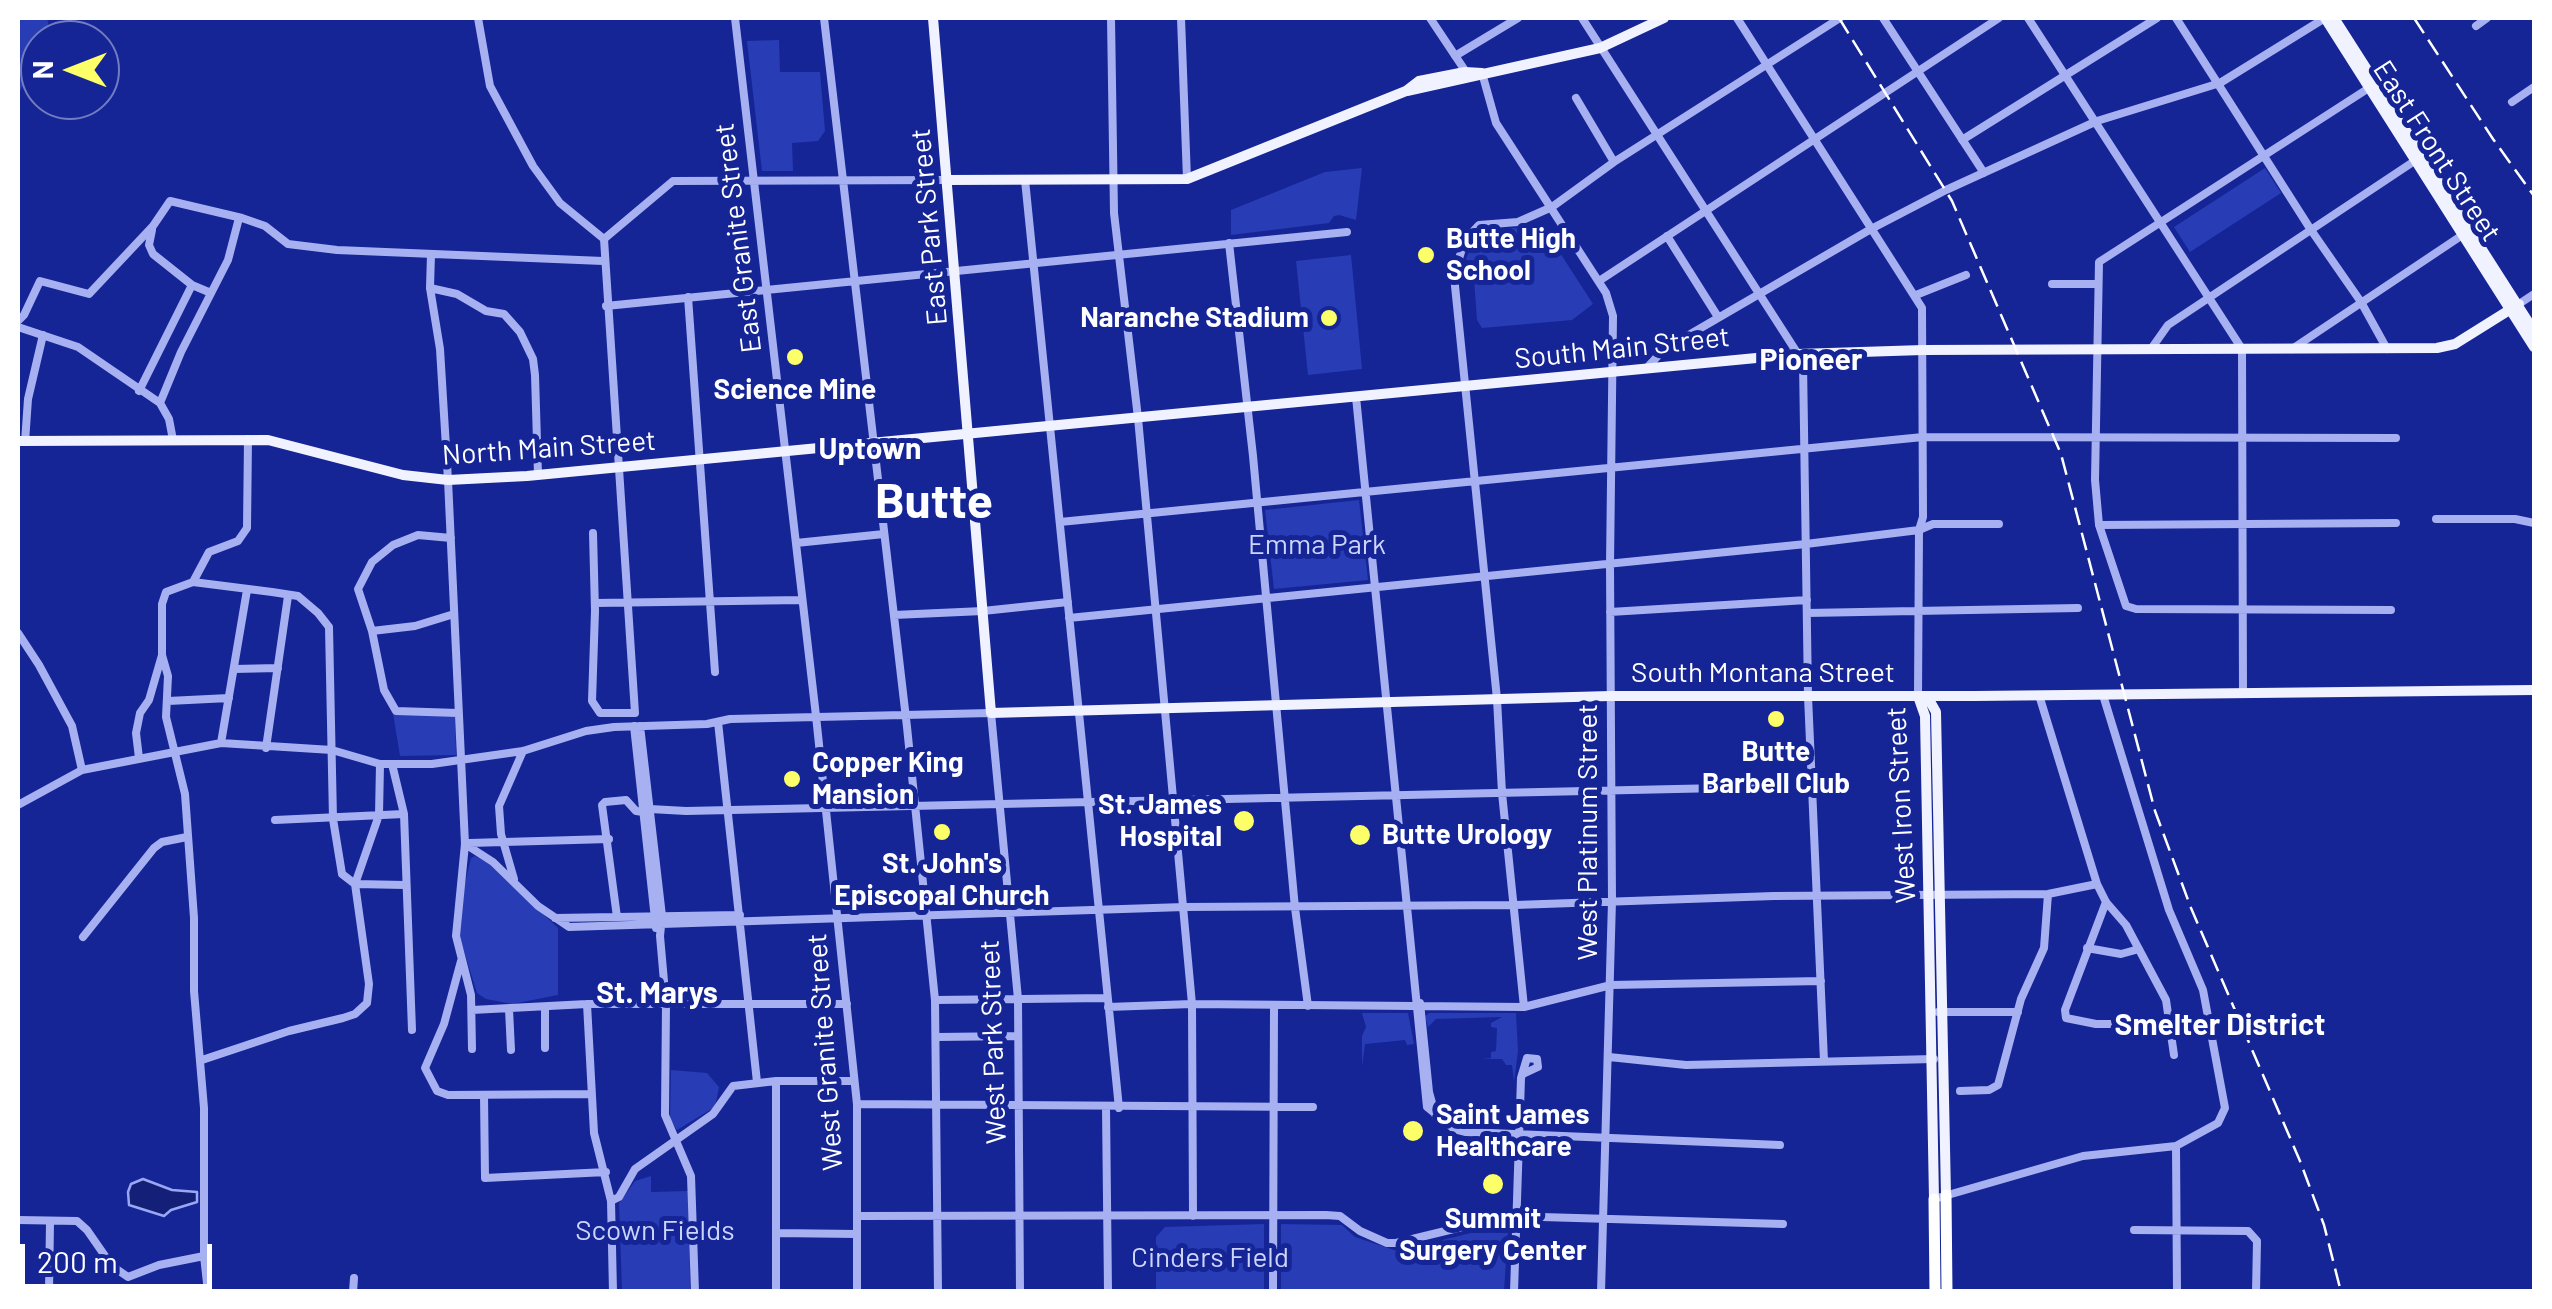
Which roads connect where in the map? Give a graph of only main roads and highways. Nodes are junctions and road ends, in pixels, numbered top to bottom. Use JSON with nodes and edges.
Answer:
{"nodes":[{"id":1,"x":934,"y":18,"type":"edge"},
{"id":2,"x":1664,"y":18,"type":"edge"},
{"id":3,"x":2325,"y":18,"type":"edge"},
{"id":4,"x":2334,"y":18,"type":"edge"},
{"id":5,"x":1473,"y":74,"type":"junction"},
{"id":6,"x":2373,"y":85,"type":"junction"},
{"id":7,"x":1406,"y":91,"type":"junction"},
{"id":8,"x":947,"y":180,"type":"junction"},
{"id":9,"x":2516,"y":307,"type":"junction"},
{"id":10,"x":2534,"y":330,"type":"edge"},
{"id":11,"x":2534,"y":347,"type":"edge"},
{"id":12,"x":968,"y":434,"type":"junction"},
{"id":13,"x":22,"y":441,"type":"edge"},
{"id":14,"x":2534,"y":690,"type":"edge"},
{"id":15,"x":1922,"y":696,"type":"junction"},
{"id":16,"x":991,"y":713,"type":"joint"},
{"id":17,"x":1940,"y":1197,"type":"junction"},
{"id":18,"x":1936,"y":1292,"type":"edge"},
{"id":19,"x":1947,"y":1292,"type":"edge"}],
"edges":[{"from":1,"to":8,"type":"main road","name":"East Park Street"},
{"from":2,"to":5,"type":"main road"},
{"from":3,"to":6,"type":"main road","name":"East Front Street"},
{"from":4,"to":6,"type":"main road","name":"East Front Street"},
{"from":5,"to":7,"type":"main road"},
{"from":5,"to":7,"type":"main road"},
{"from":6,"to":9,"type":"main road","name":"East Front Street"},
{"from":7,"to":8,"type":"main road"},
{"from":8,"to":12,"type":"main road","name":"East Park Street"},
{"from":9,"to":10,"type":"main road"},
{"from":9,"to":11,"type":"main road"},
{"from":9,"to":12,"type":"main road","name":"South Main Street"},
{"from":12,"to":13,"type":"main road","name":"North Main Street"},
{"from":12,"to":16,"type":"main road","name":"West Park Street"},
{"from":14,"to":15,"type":"main road","name":"South Montana Street"},
{"from":15,"to":16,"type":"main road","name":"South Montana Street"},
{"from":15,"to":17,"type":"main road","name":"West Iron Street"},
{"from":15,"to":17,"type":"main road","name":"West Iron Street"},
{"from":17,"to":18,"type":"highway"},
{"from":17,"to":19,"type":"highway"}]}
